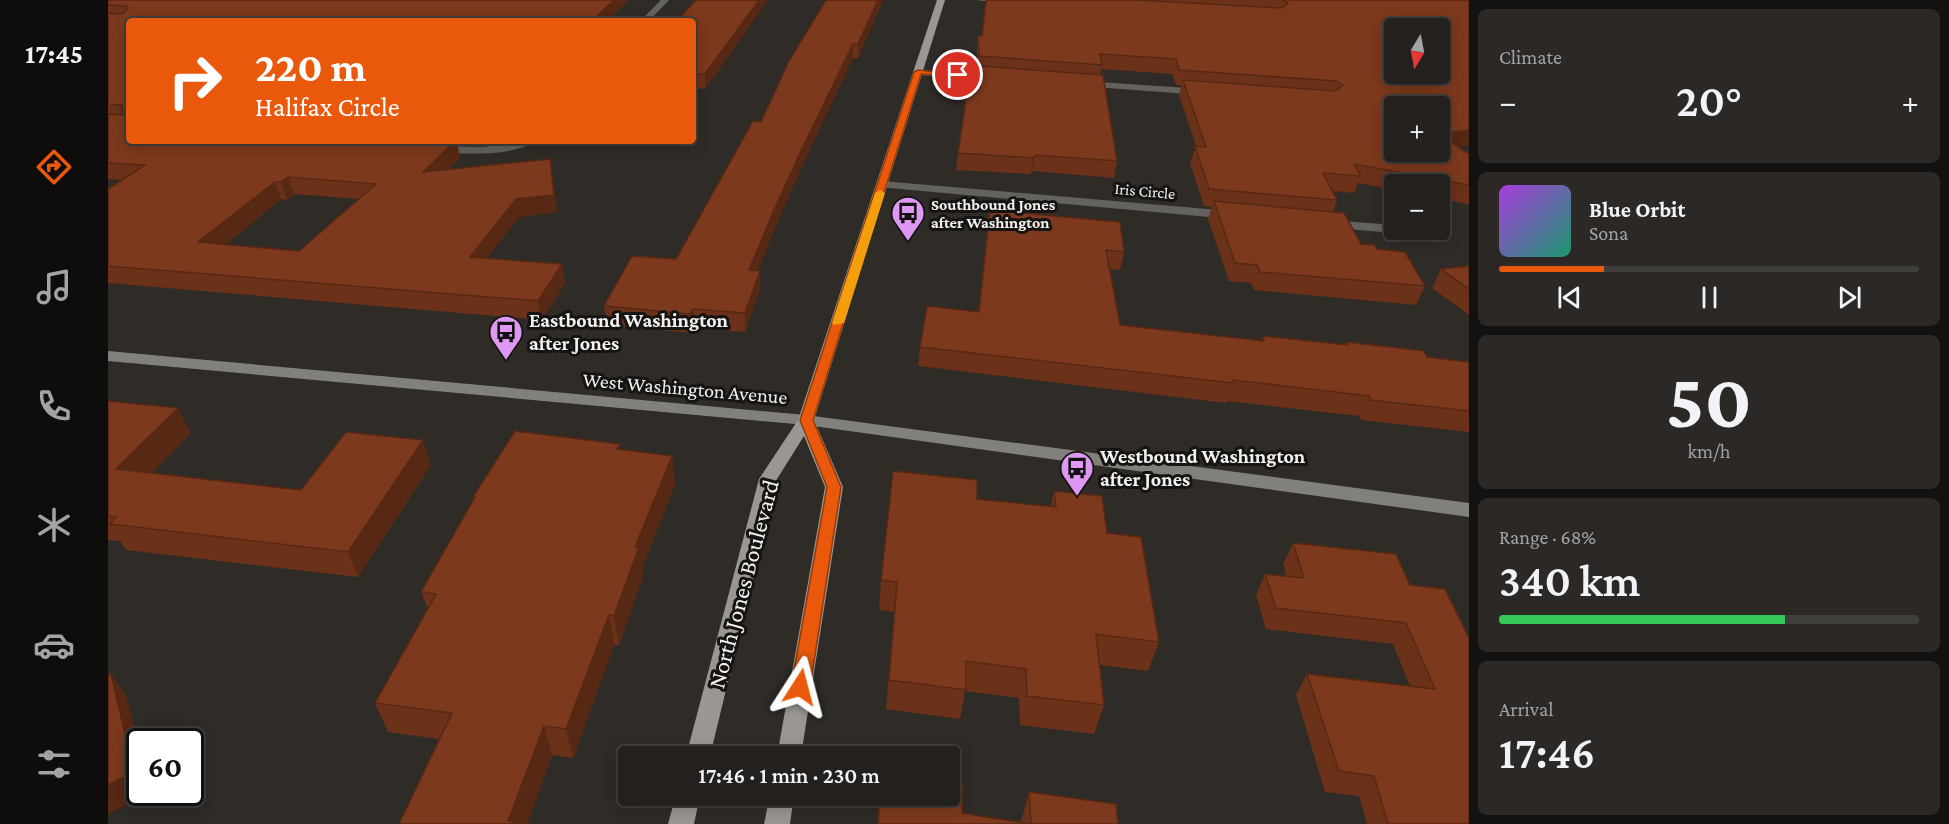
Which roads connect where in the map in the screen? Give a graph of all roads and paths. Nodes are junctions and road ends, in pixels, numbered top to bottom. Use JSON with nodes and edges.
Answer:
{"nodes":[{"id":1,"x":665,"y":0,"type":"edge"},
{"id":2,"x":941,"y":0,"type":"edge"},
{"id":3,"x":980,"y":0,"type":"edge"},
{"id":4,"x":1016,"y":2,"type":"edge"},
{"id":5,"x":647,"y":18,"type":"edge"},
{"id":6,"x":918,"y":72,"type":"junction"},
{"id":7,"x":1016,"y":79,"type":"edge"},
{"id":8,"x":1075,"y":83,"type":"edge"},
{"id":9,"x":1214,"y":93,"type":"edge"},
{"id":10,"x":521,"y":144,"type":"edge"},
{"id":11,"x":425,"y":148,"type":"edge"},
{"id":12,"x":882,"y":185,"type":"junction"},
{"id":13,"x":1238,"y":216,"type":"edge"},
{"id":14,"x":1310,"y":222,"type":"edge"},
{"id":15,"x":1384,"y":229,"type":"edge"},
{"id":16,"x":108,"y":356,"type":"edge"},
{"id":17,"x":806,"y":420,"type":"junction"},
{"id":18,"x":1469,"y":510,"type":"edge"},
{"id":19,"x":701,"y":746,"type":"edge"},
{"id":20,"x":791,"y":746,"type":"edge"},
{"id":21,"x":685,"y":806,"type":"edge"},
{"id":22,"x":780,"y":806,"type":"edge"},
{"id":23,"x":681,"y":824,"type":"edge"},
{"id":24,"x":777,"y":824,"type":"edge"}],
"edges":[{"from":1,"to":5,"type":"street"},
{"from":2,"to":6,"type":"main road","name":"North Jones Boulevard"},
{"from":3,"to":4,"type":"street"},
{"from":6,"to":7,"type":"street"},
{"from":6,"to":12,"type":"main road","name":"North Jones Boulevard"},
{"from":8,"to":9,"type":"street"},
{"from":10,"to":11,"type":"street"},
{"from":12,"to":13,"type":"street","name":"Iris Circle"},
{"from":12,"to":17,"type":"main road","name":"North Jones Boulevard"},
{"from":14,"to":15,"type":"street"},
{"from":16,"to":17,"type":"main road","name":"West Washington Avenue"},
{"from":17,"to":18,"type":"main road","name":"West Washington Avenue"},
{"from":17,"to":19,"type":"main road","name":"North Jones Boulevard"},
{"from":17,"to":20,"type":"main road"},
{"from":21,"to":23,"type":"main road"},
{"from":22,"to":24,"type":"main road"}]}
